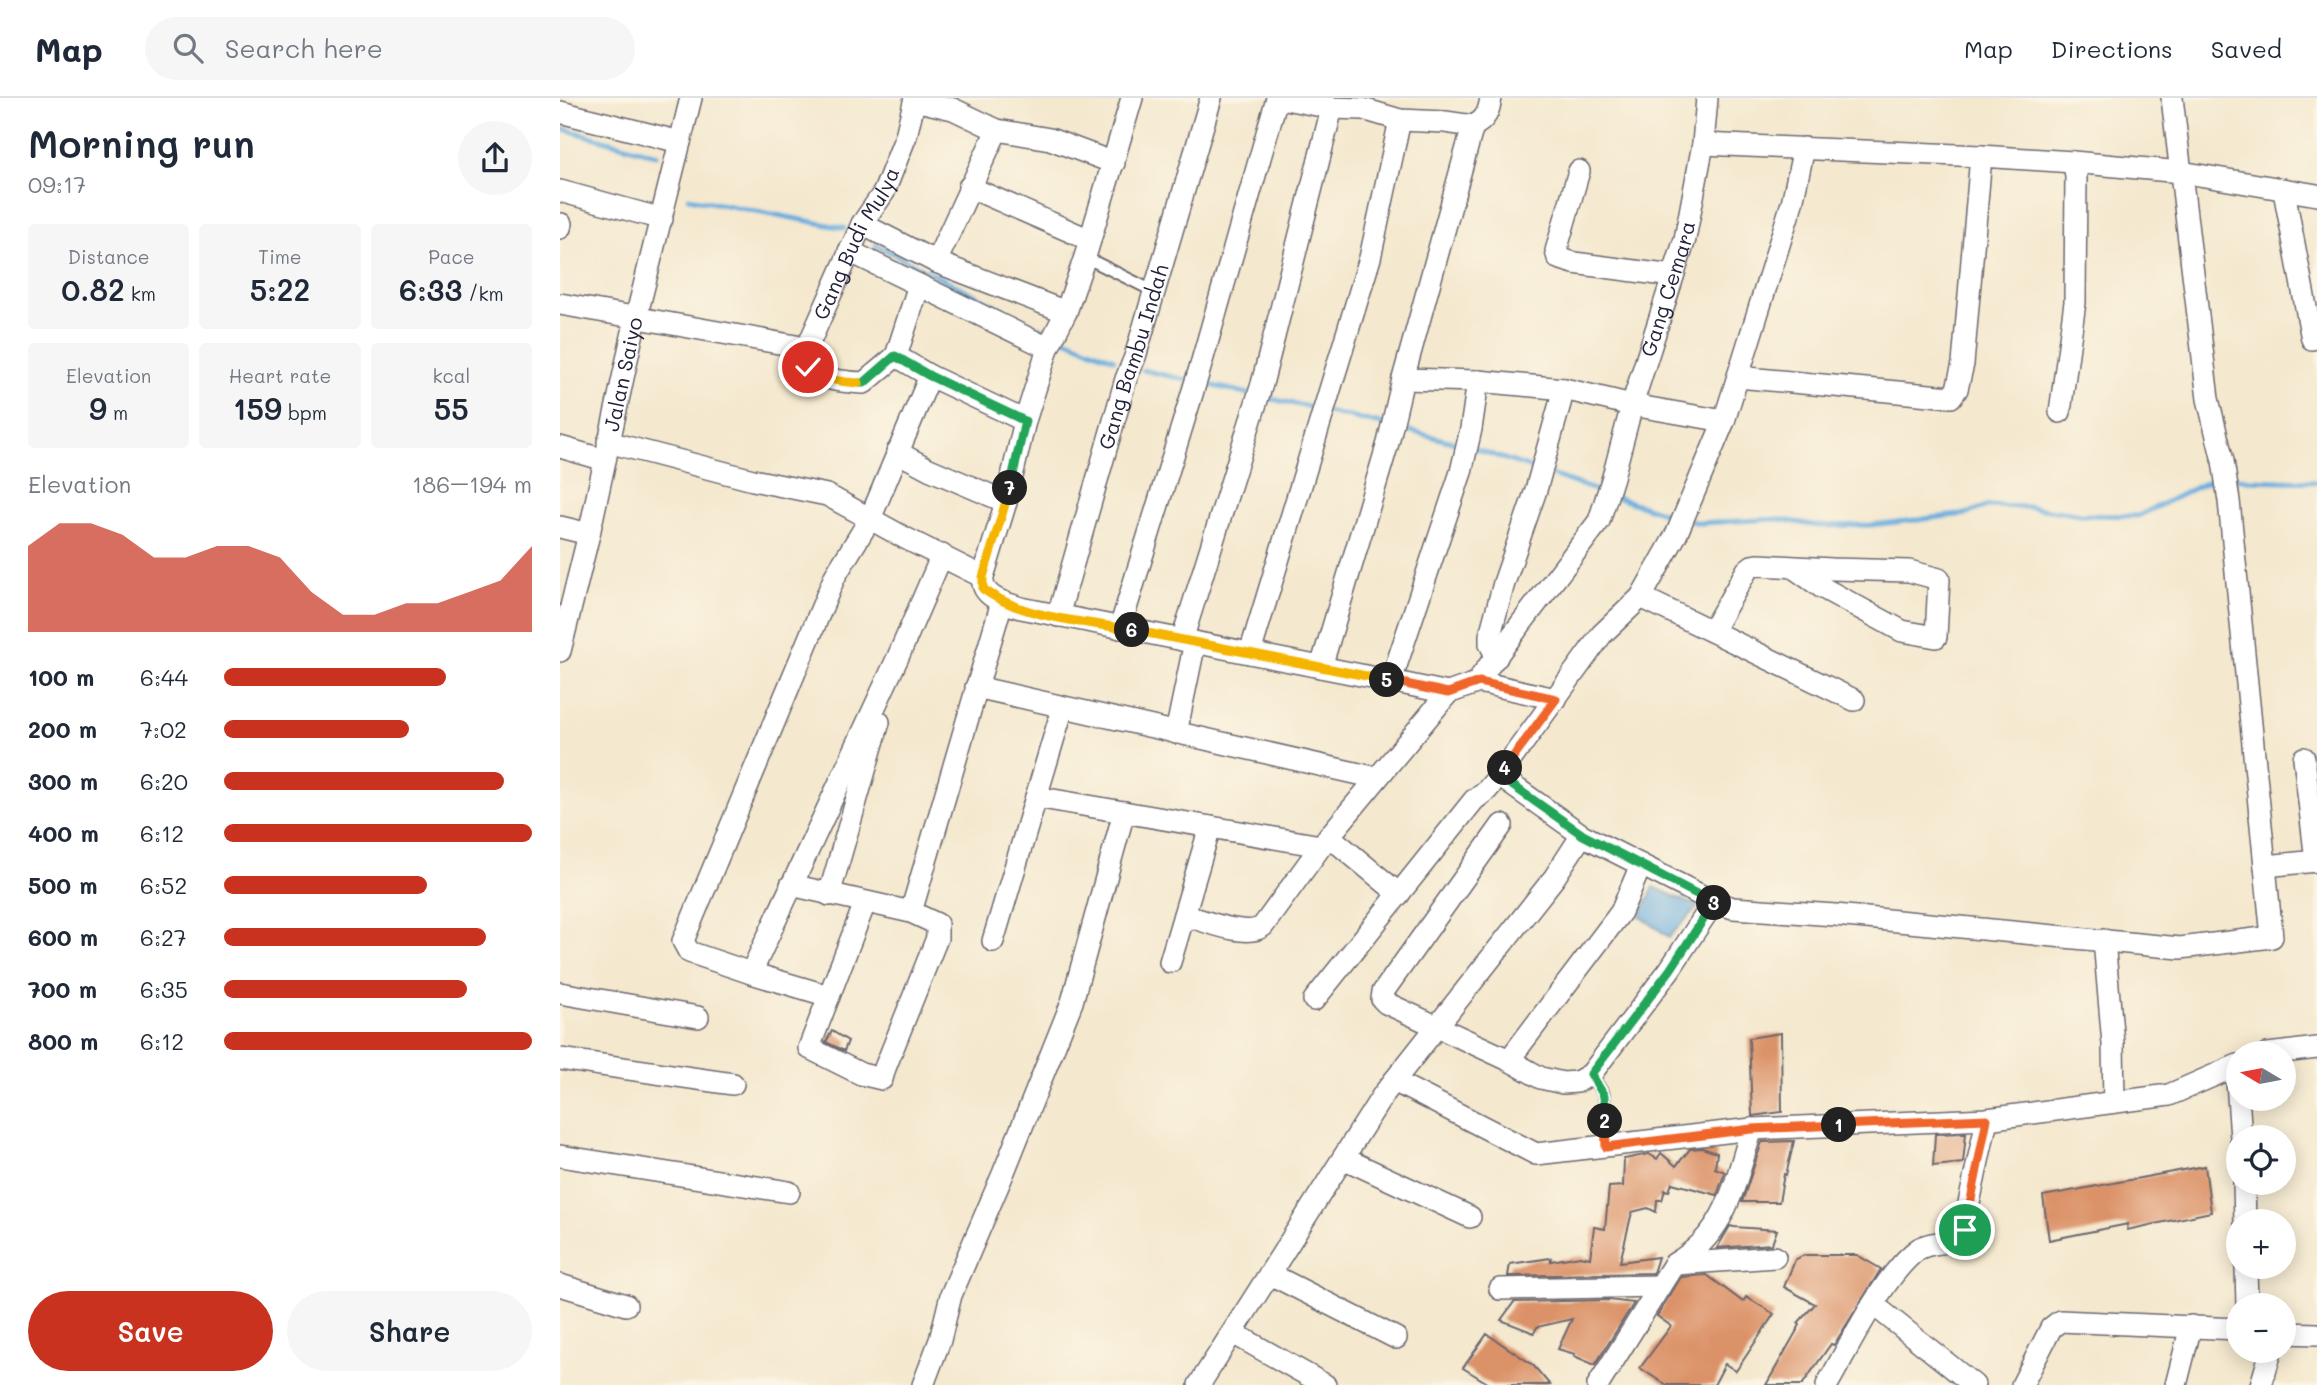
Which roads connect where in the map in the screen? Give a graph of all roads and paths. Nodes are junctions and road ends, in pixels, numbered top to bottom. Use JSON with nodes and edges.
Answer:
{"nodes":[{"id":1,"x":691,"y":98,"type":"edge"},
{"id":2,"x":1132,"y":98,"type":"edge"},
{"id":3,"x":1211,"y":98,"type":"edge"},
{"id":4,"x":1279,"y":98,"type":"edge"},
{"id":5,"x":1491,"y":98,"type":"edge"},
{"id":6,"x":1707,"y":98,"type":"edge"},
{"id":7,"x":2172,"y":98,"type":"edge"},
{"id":8,"x":915,"y":99,"type":"edge"},
{"id":9,"x":1363,"y":103,"type":"edge"},
{"id":10,"x":1332,"y":108,"type":"junction"},
{"id":11,"x":560,"y":112,"type":"edge"},
{"id":12,"x":1400,"y":120,"type":"junction"},
{"id":13,"x":1473,"y":126,"type":"junction"},
{"id":14,"x":997,"y":130,"type":"junction"},
{"id":15,"x":680,"y":142,"type":"junction"},
{"id":16,"x":1703,"y":144,"type":"junction"},
{"id":17,"x":1804,"y":148,"type":"junction"},
{"id":18,"x":1981,"y":156,"type":"junction"},
{"id":19,"x":2073,"y":162,"type":"junction"},
{"id":20,"x":1114,"y":163,"type":"junction"},
{"id":21,"x":1578,"y":171,"type":"dead end"},
{"id":22,"x":2181,"y":172,"type":"junction"},
{"id":23,"x":969,"y":187,"type":"junction"},
{"id":24,"x":560,"y":191,"type":"edge"},
{"id":25,"x":2284,"y":191,"type":"junction"},
{"id":26,"x":2317,"y":195,"type":"edge"},
{"id":27,"x":662,"y":219,"type":"junction"},
{"id":28,"x":862,"y":224,"type":"junction"},
{"id":29,"x":1087,"y":248,"type":"junction"},
{"id":30,"x":849,"y":251,"type":"junction"},
{"id":31,"x":936,"y":262,"type":"junction"},
{"id":32,"x":1673,"y":276,"type":"junction"},
{"id":33,"x":919,"y":285,"type":"junction"},
{"id":34,"x":1153,"y":291,"type":"junction"},
{"id":35,"x":560,"y":303,"type":"edge"},
{"id":36,"x":636,"y":318,"type":"junction"},
{"id":37,"x":1056,"y":331,"type":"junction"},
{"id":38,"x":2312,"y":339,"type":"dead end"},
{"id":39,"x":807,"y":348,"type":"junction"},
{"id":40,"x":895,"y":356,"type":"junction"},
{"id":41,"x":930,"y":376,"type":"junction"},
{"id":42,"x":1738,"y":377,"type":"junction"},
{"id":43,"x":1403,"y":379,"type":"junction"},
{"id":44,"x":1478,"y":381,"type":"junction"},
{"id":45,"x":1564,"y":389,"type":"junction"},
{"id":46,"x":1632,"y":405,"type":"junction"},
{"id":47,"x":2060,"y":412,"type":"dead end"},
{"id":48,"x":1025,"y":421,"type":"junction"},
{"id":49,"x":1724,"y":421,"type":"junction"},
{"id":50,"x":560,"y":447,"type":"edge"},
{"id":51,"x":606,"y":451,"type":"junction"},
{"id":52,"x":897,"y":452,"type":"junction"},
{"id":53,"x":1006,"y":502,"type":"junction"},
{"id":54,"x":870,"y":519,"type":"junction"},
{"id":55,"x":560,"y":527,"type":"edge"},
{"id":56,"x":589,"y":534,"type":"junction"},
{"id":57,"x":942,"y":555,"type":"junction"},
{"id":58,"x":1794,"y":568,"type":"junction"},
{"id":59,"x":983,"y":577,"type":"junction"},
{"id":60,"x":1641,"y":597,"type":"junction"},
{"id":61,"x":1002,"y":602,"type":"junction"},
{"id":62,"x":1058,"y":616,"type":"junction"},
{"id":63,"x":1120,"y":628,"type":"junction"},
{"id":64,"x":1712,"y":631,"type":"junction"},
{"id":65,"x":1188,"y":641,"type":"junction"},
{"id":66,"x":560,"y":650,"type":"edge"},
{"id":67,"x":1250,"y":653,"type":"junction"},
{"id":68,"x":898,"y":657,"type":"junction"},
{"id":69,"x":1497,"y":657,"type":"junction"},
{"id":70,"x":1321,"y":667,"type":"junction"},
{"id":71,"x":1391,"y":681,"type":"junction"},
{"id":72,"x":1480,"y":682,"type":"junction"},
{"id":73,"x":976,"y":687,"type":"junction"},
{"id":74,"x":1448,"y":693,"type":"junction"},
{"id":75,"x":1556,"y":699,"type":"junction"},
{"id":76,"x":1854,"y":700,"type":"dead end"},
{"id":77,"x":1063,"y":707,"type":"junction"},
{"id":78,"x":1176,"y":733,"type":"junction"},
{"id":79,"x":2304,"y":758,"type":"dead end"},
{"id":80,"x":1499,"y":776,"type":"junction"},
{"id":81,"x":1377,"y":778,"type":"junction"},
{"id":82,"x":1036,"y":797,"type":"junction"},
{"id":83,"x":1125,"y":812,"type":"junction"},
{"id":84,"x":1502,"y":825,"type":"dead end"},
{"id":85,"x":1210,"y":827,"type":"junction"},
{"id":86,"x":1583,"y":835,"type":"junction"},
{"id":87,"x":1325,"y":841,"type":"junction"},
{"id":88,"x":2316,"y":861,"type":"edge"},
{"id":89,"x":1641,"y":865,"type":"junction"},
{"id":90,"x":2265,"y":866,"type":"junction"},
{"id":91,"x":791,"y":885,"type":"junction"},
{"id":92,"x":1399,"y":894,"type":"junction"},
{"id":93,"x":829,"y":895,"type":"junction"},
{"id":94,"x":865,"y":902,"type":"junction"},
{"id":95,"x":1714,"y":902,"type":"junction"},
{"id":96,"x":911,"y":912,"type":"junction"},
{"id":97,"x":1184,"y":915,"type":"junction"},
{"id":98,"x":2104,"y":940,"type":"junction"},
{"id":99,"x":993,"y":941,"type":"dead end"},
{"id":100,"x":1170,"y":962,"type":"dead end"},
{"id":101,"x":751,"y":973,"type":"junction"},
{"id":102,"x":560,"y":993,"type":"edge"},
{"id":103,"x":829,"y":996,"type":"junction"},
{"id":104,"x":1314,"y":1000,"type":"dead end"},
{"id":105,"x":698,"y":1017,"type":"dead end"},
{"id":106,"x":1436,"y":1028,"type":"junction"},
{"id":107,"x":2317,"y":1049,"type":"edge"},
{"id":108,"x":2296,"y":1051,"type":"edge"},
{"id":109,"x":560,"y":1059,"type":"edge"},
{"id":110,"x":1508,"y":1060,"type":"junction"},
{"id":111,"x":2226,"y":1071,"type":"edge"},
{"id":112,"x":1591,"y":1074,"type":"junction"},
{"id":113,"x":1394,"y":1081,"type":"junction"},
{"id":114,"x":733,"y":1084,"type":"dead end"},
{"id":115,"x":2114,"y":1102,"type":"junction"},
{"id":116,"x":1987,"y":1119,"type":"junction"},
{"id":117,"x":1752,"y":1129,"type":"junction"},
{"id":118,"x":1606,"y":1147,"type":"junction"},
{"id":119,"x":560,"y":1156,"type":"edge"},
{"id":120,"x":1343,"y":1158,"type":"junction"},
{"id":121,"x":789,"y":1192,"type":"dead end"},
{"id":122,"x":1470,"y":1217,"type":"dead end"},
{"id":123,"x":1775,"y":1257,"type":"dead end"},
{"id":124,"x":1674,"y":1264,"type":"junction"},
{"id":125,"x":1270,"y":1274,"type":"junction"},
{"id":126,"x":560,"y":1285,"type":"edge"},
{"id":127,"x":1660,"y":1286,"type":"junction"},
{"id":128,"x":1500,"y":1289,"type":"dead end"},
{"id":129,"x":625,"y":1305,"type":"dead end"},
{"id":130,"x":1874,"y":1305,"type":"junction"},
{"id":131,"x":2191,"y":1326,"type":"junction"},
{"id":132,"x":2226,"y":1328,"type":"edge"},
{"id":133,"x":1233,"y":1333,"type":"junction"},
{"id":134,"x":2296,"y":1334,"type":"edge"},
{"id":135,"x":2317,"y":1334,"type":"edge"},
{"id":136,"x":1396,"y":1338,"type":"dead end"},
{"id":137,"x":2267,"y":1363,"type":"edge"},
{"id":138,"x":923,"y":1385,"type":"edge"},
{"id":139,"x":1199,"y":1385,"type":"edge"},
{"id":140,"x":1325,"y":1385,"type":"edge"},
{"id":141,"x":1598,"y":1385,"type":"edge"},
{"id":142,"x":1827,"y":1385,"type":"edge"},
{"id":143,"x":1974,"y":1385,"type":"edge"},
{"id":144,"x":2022,"y":1385,"type":"edge"},
{"id":145,"x":2176,"y":1385,"type":"edge"},
{"id":146,"x":2261,"y":1385,"type":"edge"}],
"edges":[{"from":1,"to":15,"type":"street","name":"Jalan Saiyo"},
{"from":2,"to":20,"type":"street"},
{"from":3,"to":34,"type":"street","name":"Gang Bambu Indah"},
{"from":4,"to":10,"type":"street"},
{"from":4,"to":63,"type":"street"},
{"from":5,"to":13,"type":"street"},
{"from":6,"to":16,"type":"street","name":"Gang Cemara"},
{"from":7,"to":22,"type":"street"},
{"from":8,"to":14,"type":"street"},
{"from":8,"to":28,"type":"street","name":"Gang Budi Mulya"},
{"from":9,"to":10,"type":"street"},
{"from":9,"to":12,"type":"street"},
{"from":10,"to":65,"type":"street"},
{"from":11,"to":15,"type":"street"},
{"from":12,"to":13,"type":"street"},
{"from":12,"to":67,"type":"street"},
{"from":13,"to":43,"type":"street"},
{"from":14,"to":20,"type":"street"},
{"from":14,"to":23,"type":"street"},
{"from":15,"to":27,"type":"street","name":"Jalan Saiyo"},
{"from":16,"to":17,"type":"street"},
{"from":16,"to":32,"type":"street","name":"Gang Cemara"},
{"from":17,"to":18,"type":"street"},
{"from":17,"to":42,"type":"street"},
{"from":18,"to":19,"type":"street"},
{"from":18,"to":42,"type":"street"},
{"from":19,"to":22,"type":"street"},
{"from":19,"to":47,"type":"street"},
{"from":20,"to":29,"type":"street"},
{"from":21,"to":32,"type":"street"},
{"from":22,"to":25,"type":"street"},
{"from":22,"to":90,"type":"street"},
{"from":23,"to":29,"type":"street"},
{"from":23,"to":31,"type":"street"},
{"from":24,"to":27,"type":"street"},
{"from":25,"to":26,"type":"street"},
{"from":25,"to":38,"type":"street"},
{"from":27,"to":36,"type":"street","name":"Jalan Saiyo"},
{"from":28,"to":30,"type":"street","name":"Gang Budi Mulya"},
{"from":28,"to":31,"type":"street"},
{"from":29,"to":34,"type":"lane"},
{"from":29,"to":37,"type":"street"},
{"from":30,"to":33,"type":"street"},
{"from":30,"to":39,"type":"street","name":"Gang Budi Mulya"},
{"from":31,"to":37,"type":"street"},
{"from":32,"to":46,"type":"street","name":"Gang Cemara"},
{"from":33,"to":37,"type":"street"},
{"from":33,"to":40,"type":"street"},
{"from":34,"to":62,"type":"street","name":"Gang Bambu Indah"},
{"from":35,"to":36,"type":"street"},
{"from":36,"to":39,"type":"street"},
{"from":36,"to":51,"type":"street","name":"Jalan Saiyo"},
{"from":37,"to":48,"type":"street"},
{"from":39,"to":40,"type":"street"},
{"from":40,"to":41,"type":"street"},
{"from":41,"to":48,"type":"street"},
{"from":41,"to":52,"type":"street"},
{"from":42,"to":49,"type":"street"},
{"from":43,"to":44,"type":"street"},
{"from":43,"to":70,"type":"street"},
{"from":44,"to":45,"type":"street"},
{"from":44,"to":71,"type":"street"},
{"from":45,"to":46,"type":"street"},
{"from":45,"to":69,"type":"street"},
{"from":46,"to":49,"type":"street"},
{"from":46,"to":69,"type":"street","name":"Gang Cemara"},
{"from":48,"to":53,"type":"street"},
{"from":49,"to":60,"type":"street"},
{"from":50,"to":51,"type":"street"},
{"from":51,"to":54,"type":"street"},
{"from":51,"to":56,"type":"street","name":"Jalan Saiyo"},
{"from":52,"to":53,"type":"street"},
{"from":52,"to":54,"type":"street"},
{"from":53,"to":59,"type":"street"},
{"from":54,"to":57,"type":"street"},
{"from":54,"to":101,"type":"street"},
{"from":55,"to":56,"type":"street"},
{"from":56,"to":66,"type":"street","name":"Jalan Saiyo"},
{"from":57,"to":59,"type":"street"},
{"from":57,"to":68,"type":"street"},
{"from":58,"to":58,"type":"street"},
{"from":58,"to":64,"type":"street"},
{"from":59,"to":61,"type":"street"},
{"from":60,"to":64,"type":"street"},
{"from":60,"to":75,"type":"street"},
{"from":61,"to":62,"type":"street"},
{"from":61,"to":73,"type":"street"},
{"from":62,"to":63,"type":"street"},
{"from":63,"to":65,"type":"street"},
{"from":64,"to":76,"type":"street"},
{"from":65,"to":67,"type":"street"},
{"from":65,"to":78,"type":"street"},
{"from":67,"to":70,"type":"street"},
{"from":68,"to":91,"type":"street"},
{"from":68,"to":93,"type":"street"},
{"from":69,"to":72,"type":"street","name":"Gang Cemara"},
{"from":70,"to":71,"type":"street"},
{"from":71,"to":74,"type":"street"},
{"from":72,"to":74,"type":"street"},
{"from":72,"to":75,"type":"street"},
{"from":73,"to":77,"type":"street"},
{"from":73,"to":96,"type":"street"},
{"from":74,"to":81,"type":"street"},
{"from":75,"to":80,"type":"street"},
{"from":77,"to":78,"type":"street"},
{"from":77,"to":82,"type":"street"},
{"from":78,"to":81,"type":"street"},
{"from":79,"to":88,"type":"street"},
{"from":80,"to":86,"type":"street"},
{"from":80,"to":92,"type":"street"},
{"from":81,"to":87,"type":"street"},
{"from":82,"to":83,"type":"street"},
{"from":82,"to":99,"type":"street"},
{"from":83,"to":85,"type":"street"},
{"from":83,"to":138,"type":"street"},
{"from":84,"to":106,"type":"street"},
{"from":85,"to":87,"type":"street"},
{"from":85,"to":97,"type":"street"},
{"from":86,"to":89,"type":"street"},
{"from":86,"to":106,"type":"street"},
{"from":87,"to":92,"type":"street"},
{"from":87,"to":97,"type":"street"},
{"from":88,"to":90,"type":"street"},
{"from":89,"to":95,"type":"street"},
{"from":89,"to":110,"type":"street"},
{"from":90,"to":98,"type":"street"},
{"from":91,"to":93,"type":"street"},
{"from":91,"to":101,"type":"street"},
{"from":92,"to":104,"type":"street"},
{"from":93,"to":94,"type":"street"},
{"from":94,"to":96,"type":"street"},
{"from":94,"to":103,"type":"street"},
{"from":95,"to":98,"type":"street"},
{"from":95,"to":112,"type":"street"},
{"from":96,"to":103,"type":"street"},
{"from":97,"to":100,"type":"street"},
{"from":98,"to":115,"type":"street"},
{"from":101,"to":103,"type":"street"},
{"from":102,"to":105,"type":"street"},
{"from":106,"to":110,"type":"street"},
{"from":106,"to":113,"type":"street"},
{"from":107,"to":108,"type":"street"},
{"from":109,"to":114,"type":"street"},
{"from":110,"to":112,"type":"street"},
{"from":111,"to":115,"type":"street"},
{"from":112,"to":118,"type":"lane"},
{"from":113,"to":118,"type":"street"},
{"from":113,"to":120,"type":"street"},
{"from":115,"to":116,"type":"street"},
{"from":116,"to":117,"type":"street"},
{"from":116,"to":130,"type":"street"},
{"from":117,"to":118,"type":"street"},
{"from":117,"to":124,"type":"street"},
{"from":119,"to":121,"type":"street"},
{"from":120,"to":122,"type":"street"},
{"from":120,"to":125,"type":"street"},
{"from":123,"to":124,"type":"street"},
{"from":124,"to":127,"type":"street"},
{"from":125,"to":133,"type":"street"},
{"from":125,"to":136,"type":"street"},
{"from":126,"to":129,"type":"street"},
{"from":127,"to":128,"type":"street"},
{"from":127,"to":141,"type":"street"},
{"from":130,"to":142,"type":"street"},
{"from":130,"to":143,"type":"street"},
{"from":131,"to":132,"type":"street"},
{"from":131,"to":144,"type":"street"},
{"from":131,"to":145,"type":"street"},
{"from":133,"to":139,"type":"street"},
{"from":133,"to":140,"type":"street"},
{"from":134,"to":135,"type":"street"},
{"from":137,"to":146,"type":"street"}]}
